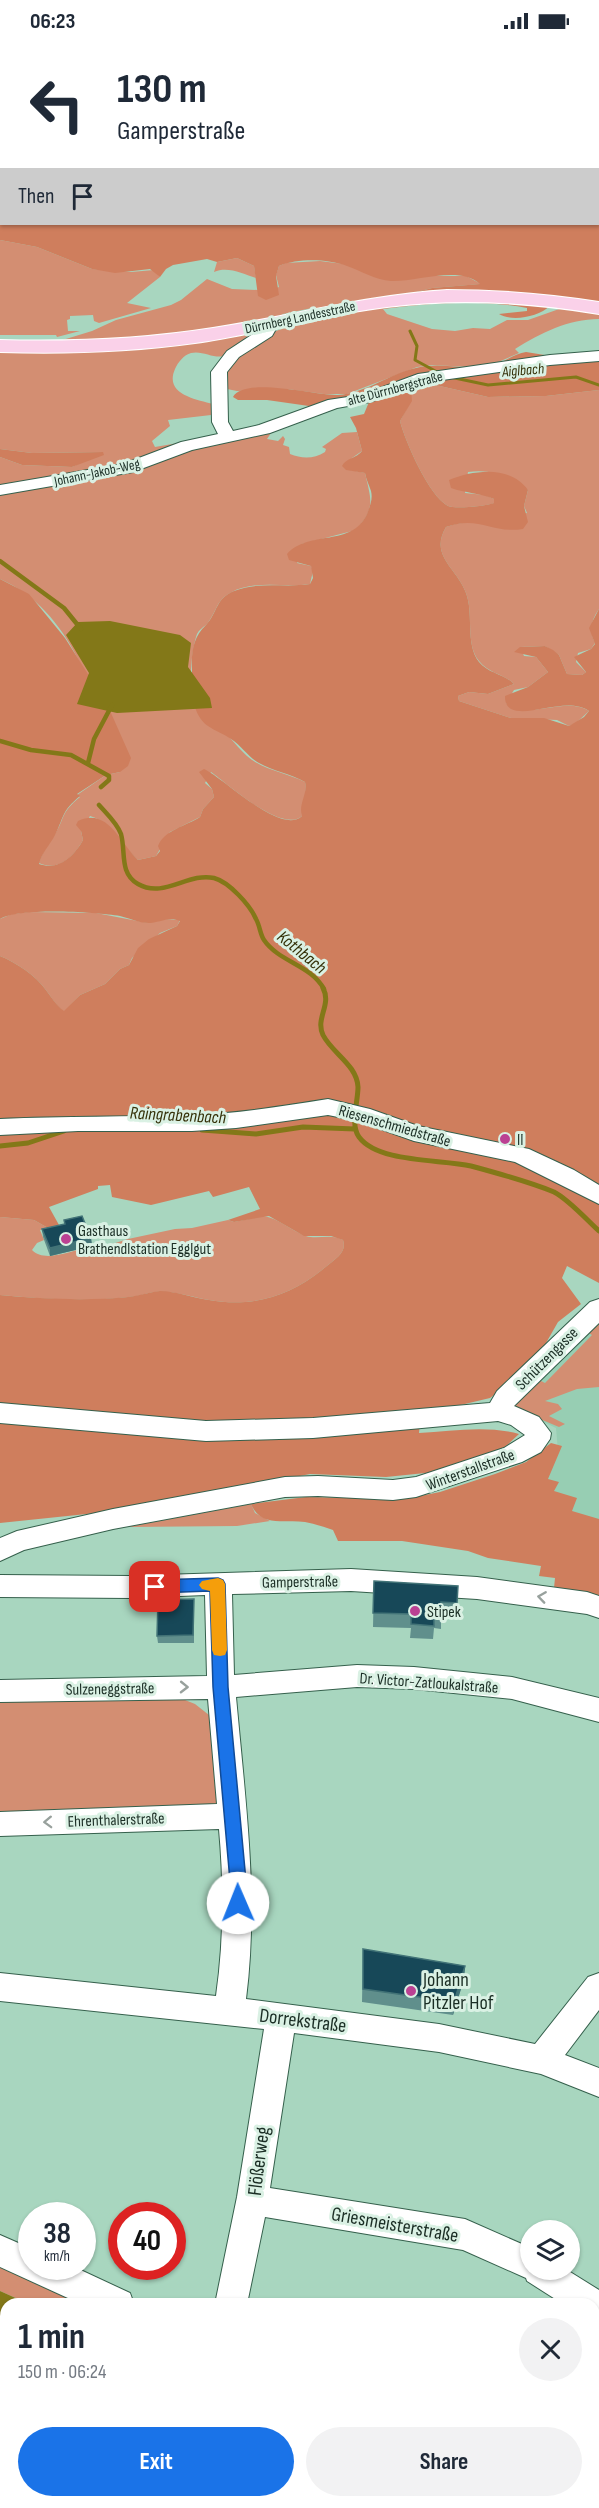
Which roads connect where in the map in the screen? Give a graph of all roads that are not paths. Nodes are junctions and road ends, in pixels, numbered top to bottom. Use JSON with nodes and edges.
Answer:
{"nodes":[{"id":1,"x":599,"y":308,"type":"edge"},
{"id":2,"x":266,"y":325,"type":"junction"},
{"id":3,"x":0,"y":346,"type":"edge"},
{"id":4,"x":599,"y":356,"type":"edge"},
{"id":5,"x":334,"y":404,"type":"joint"},
{"id":6,"x":227,"y":435,"type":"junction"},
{"id":7,"x":0,"y":490,"type":"edge"},
{"id":8,"x":0,"y":1126,"type":"edge"},
{"id":9,"x":599,"y":1196,"type":"edge"},
{"id":10,"x":599,"y":1308,"type":"edge"},
{"id":11,"x":498,"y":1412,"type":"junction"},
{"id":12,"x":0,"y":1413,"type":"edge"},
{"id":13,"x":0,"y":1551,"type":"edge"},
{"id":14,"x":218,"y":1584,"type":"junction"},
{"id":15,"x":0,"y":1586,"type":"edge"},
{"id":16,"x":599,"y":1607,"type":"edge"},
{"id":17,"x":221,"y":1687,"type":"junction"},
{"id":18,"x":0,"y":1691,"type":"edge"},
{"id":19,"x":599,"y":1710,"type":"edge"},
{"id":20,"x":232,"y":1816,"type":"junction"},
{"id":21,"x":0,"y":1824,"type":"edge"},
{"id":22,"x":0,"y":1987,"type":"edge"},
{"id":23,"x":599,"y":1987,"type":"edge"},
{"id":24,"x":229,"y":2011,"type":"junction"},
{"id":25,"x":281,"y":2017,"type":"junction"},
{"id":26,"x":542,"y":2060,"type":"junction"},
{"id":27,"x":599,"y":2083,"type":"edge"},
{"id":28,"x":253,"y":2200,"type":"junction"},
{"id":29,"x":0,"y":2251,"type":"edge"},
{"id":30,"x":18,"y":2259,"type":"edge"},
{"id":31,"x":520,"y":2259,"type":"edge"},
{"id":32,"x":64,"y":2280,"type":"edge"},
{"id":33,"x":555,"y":2280,"type":"edge"},
{"id":34,"x":105,"y":2298,"type":"edge"},
{"id":35,"x":232,"y":2298,"type":"edge"},
{"id":36,"x":582,"y":2298,"type":"edge"}],
"edges":[{"from":1,"to":2,"type":"main road","name":"Dürrnberg Landesstraße"},
{"from":2,"to":3,"type":"main road","name":"Dürrnberg Landesstraße"},
{"from":2,"to":6,"type":"street"},
{"from":4,"to":5,"type":"street","name":"alte Dürrnbergstraße"},
{"from":5,"to":6,"type":"street","name":"Johann-Jakob-Weg"},
{"from":6,"to":7,"type":"street","name":"Johann-Jakob-Weg"},
{"from":8,"to":9,"type":"street","name":"Riesenschmiedstraße"},
{"from":10,"to":11,"type":"street","name":"Schützengasse"},
{"from":11,"to":12,"type":"street","name":"Winterstallstraße"},
{"from":11,"to":13,"type":"street","name":"Winterstallstraße"},
{"from":14,"to":15,"type":"street","name":"Gamperstraße"},
{"from":16,"to":14,"type":"street","name":"Gamperstraße","one_way":true},
{"from":14,"to":17,"type":"street"},
{"from":18,"to":17,"type":"street","name":"Sulzeneggstraße","one_way":true},
{"from":17,"to":19,"type":"street","name":"Dr. Victor-Zatloukalstraße"},
{"from":17,"to":20,"type":"street"},
{"from":20,"to":21,"type":"street","name":"Ehrenthalerstraße","one_way":true},
{"from":20,"to":24,"type":"street"},
{"from":22,"to":24,"type":"street","name":"Dorrekstraße"},
{"from":23,"to":26,"type":"street"},
{"from":24,"to":25,"type":"street","name":"Dorrekstraße"},
{"from":25,"to":26,"type":"street","name":"Dorrekstraße"},
{"from":25,"to":28,"type":"street","name":"Flößerweg"},
{"from":26,"to":27,"type":"street","name":"Dorrekstraße"},
{"from":28,"to":31,"type":"street","name":"Griesmeisterstraße"},
{"from":28,"to":35,"type":"street","name":"Flößerweg"},
{"from":29,"to":30,"type":"street"},
{"from":32,"to":34,"type":"street"},
{"from":33,"to":36,"type":"street"}]}
